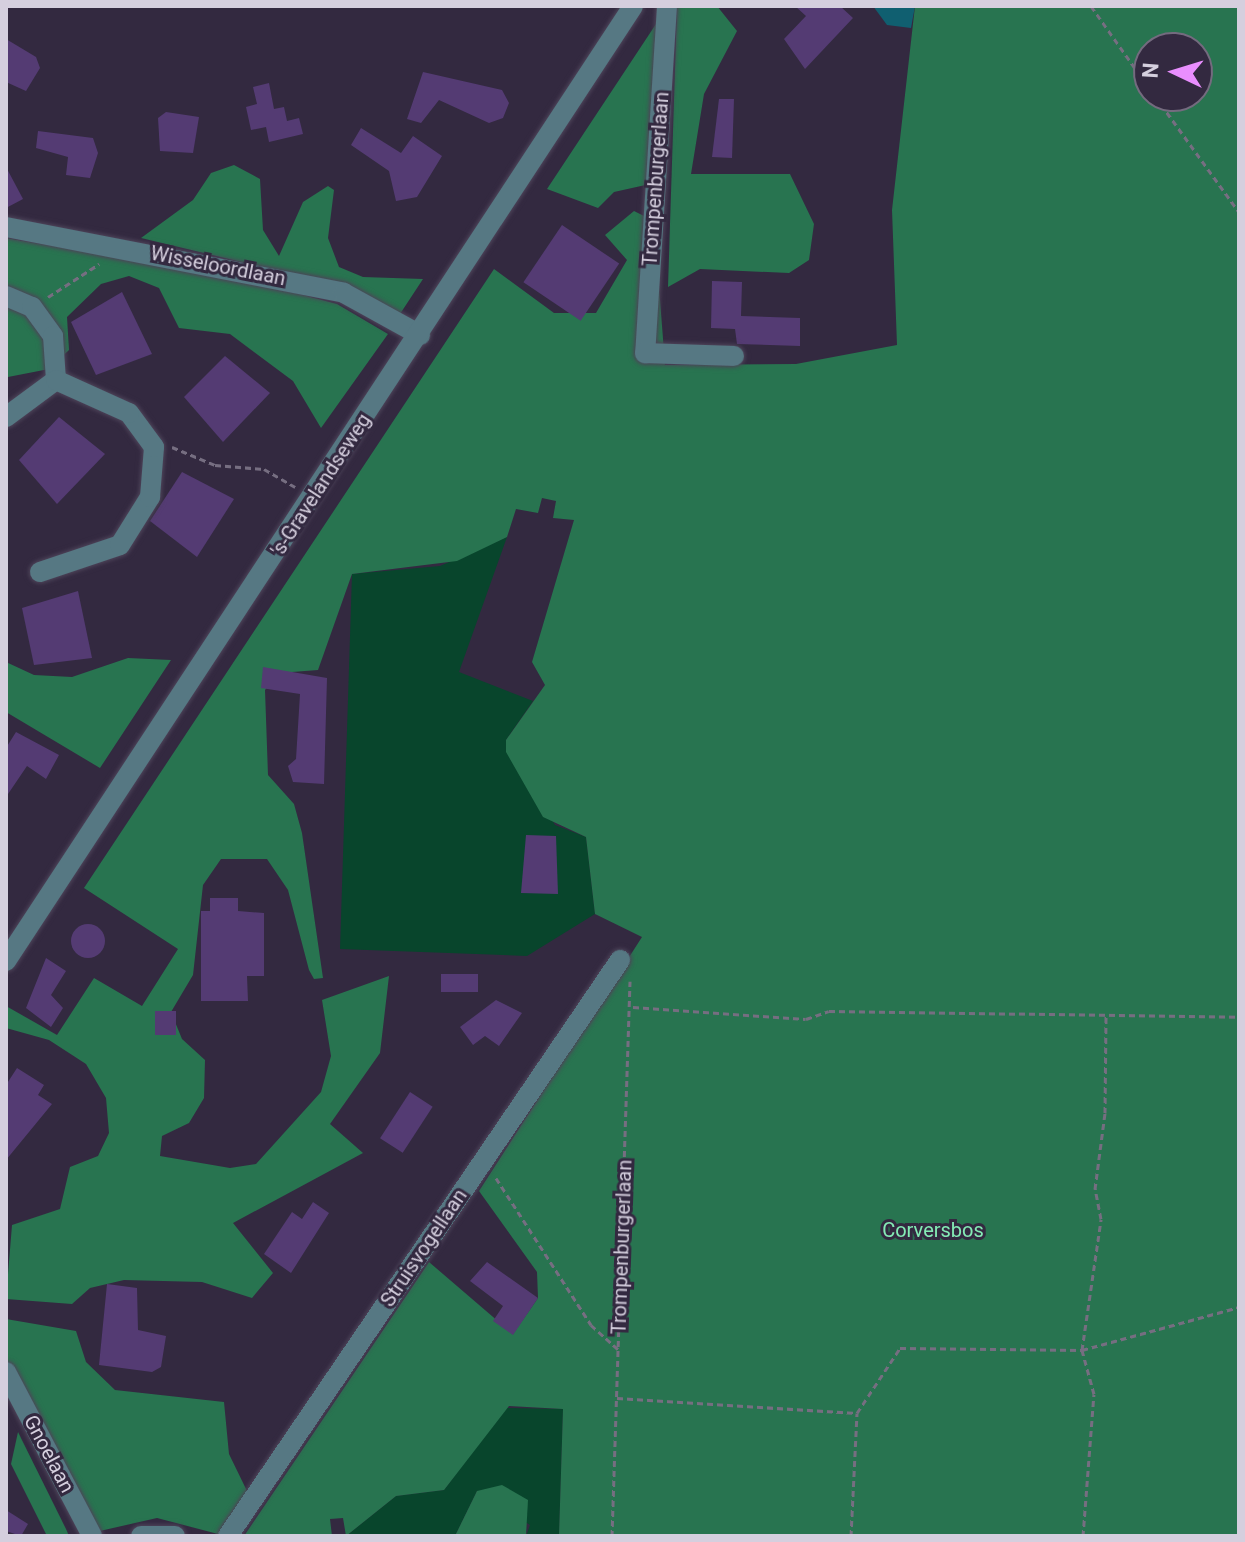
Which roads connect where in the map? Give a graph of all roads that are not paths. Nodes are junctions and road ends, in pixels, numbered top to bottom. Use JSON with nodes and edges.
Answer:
{"nodes":[{"id":1,"x":633,"y":6,"type":"edge"},
{"id":2,"x":667,"y":6,"type":"edge"},
{"id":3,"x":6,"y":227,"type":"edge"},
{"id":4,"x":6,"y":296,"type":"edge"},
{"id":5,"x":420,"y":335,"type":"junction"},
{"id":6,"x":734,"y":356,"type":"dead end"},
{"id":7,"x":56,"y":380,"type":"junction"},
{"id":8,"x":6,"y":417,"type":"edge"},
{"id":9,"x":40,"y":572,"type":"dead end"},
{"id":10,"x":620,"y":960,"type":"road end"},
{"id":11,"x":6,"y":961,"type":"edge"},
{"id":12,"x":6,"y":1372,"type":"edge"},
{"id":13,"x":92,"y":1536,"type":"edge"},
{"id":14,"x":141,"y":1536,"type":"edge"},
{"id":15,"x":175,"y":1536,"type":"edge"},
{"id":16,"x":228,"y":1536,"type":"edge"}],
"edges":[{"from":1,"to":5,"type":"street","name":"'s-Gravelandseweg"},
{"from":2,"to":6,"type":"street","name":"Trompenburgerlaan"},
{"from":3,"to":5,"type":"street","name":"Wisseloordlaan"},
{"from":4,"to":7,"type":"street"},
{"from":5,"to":11,"type":"street","name":"'s-Gravelandseweg"},
{"from":7,"to":8,"type":"street"},
{"from":7,"to":9,"type":"street"},
{"from":10,"to":16,"type":"street","name":"Struisvogellaan"},
{"from":12,"to":13,"type":"street","name":"Gnoelaan"},
{"from":14,"to":15,"type":"street"}]}
